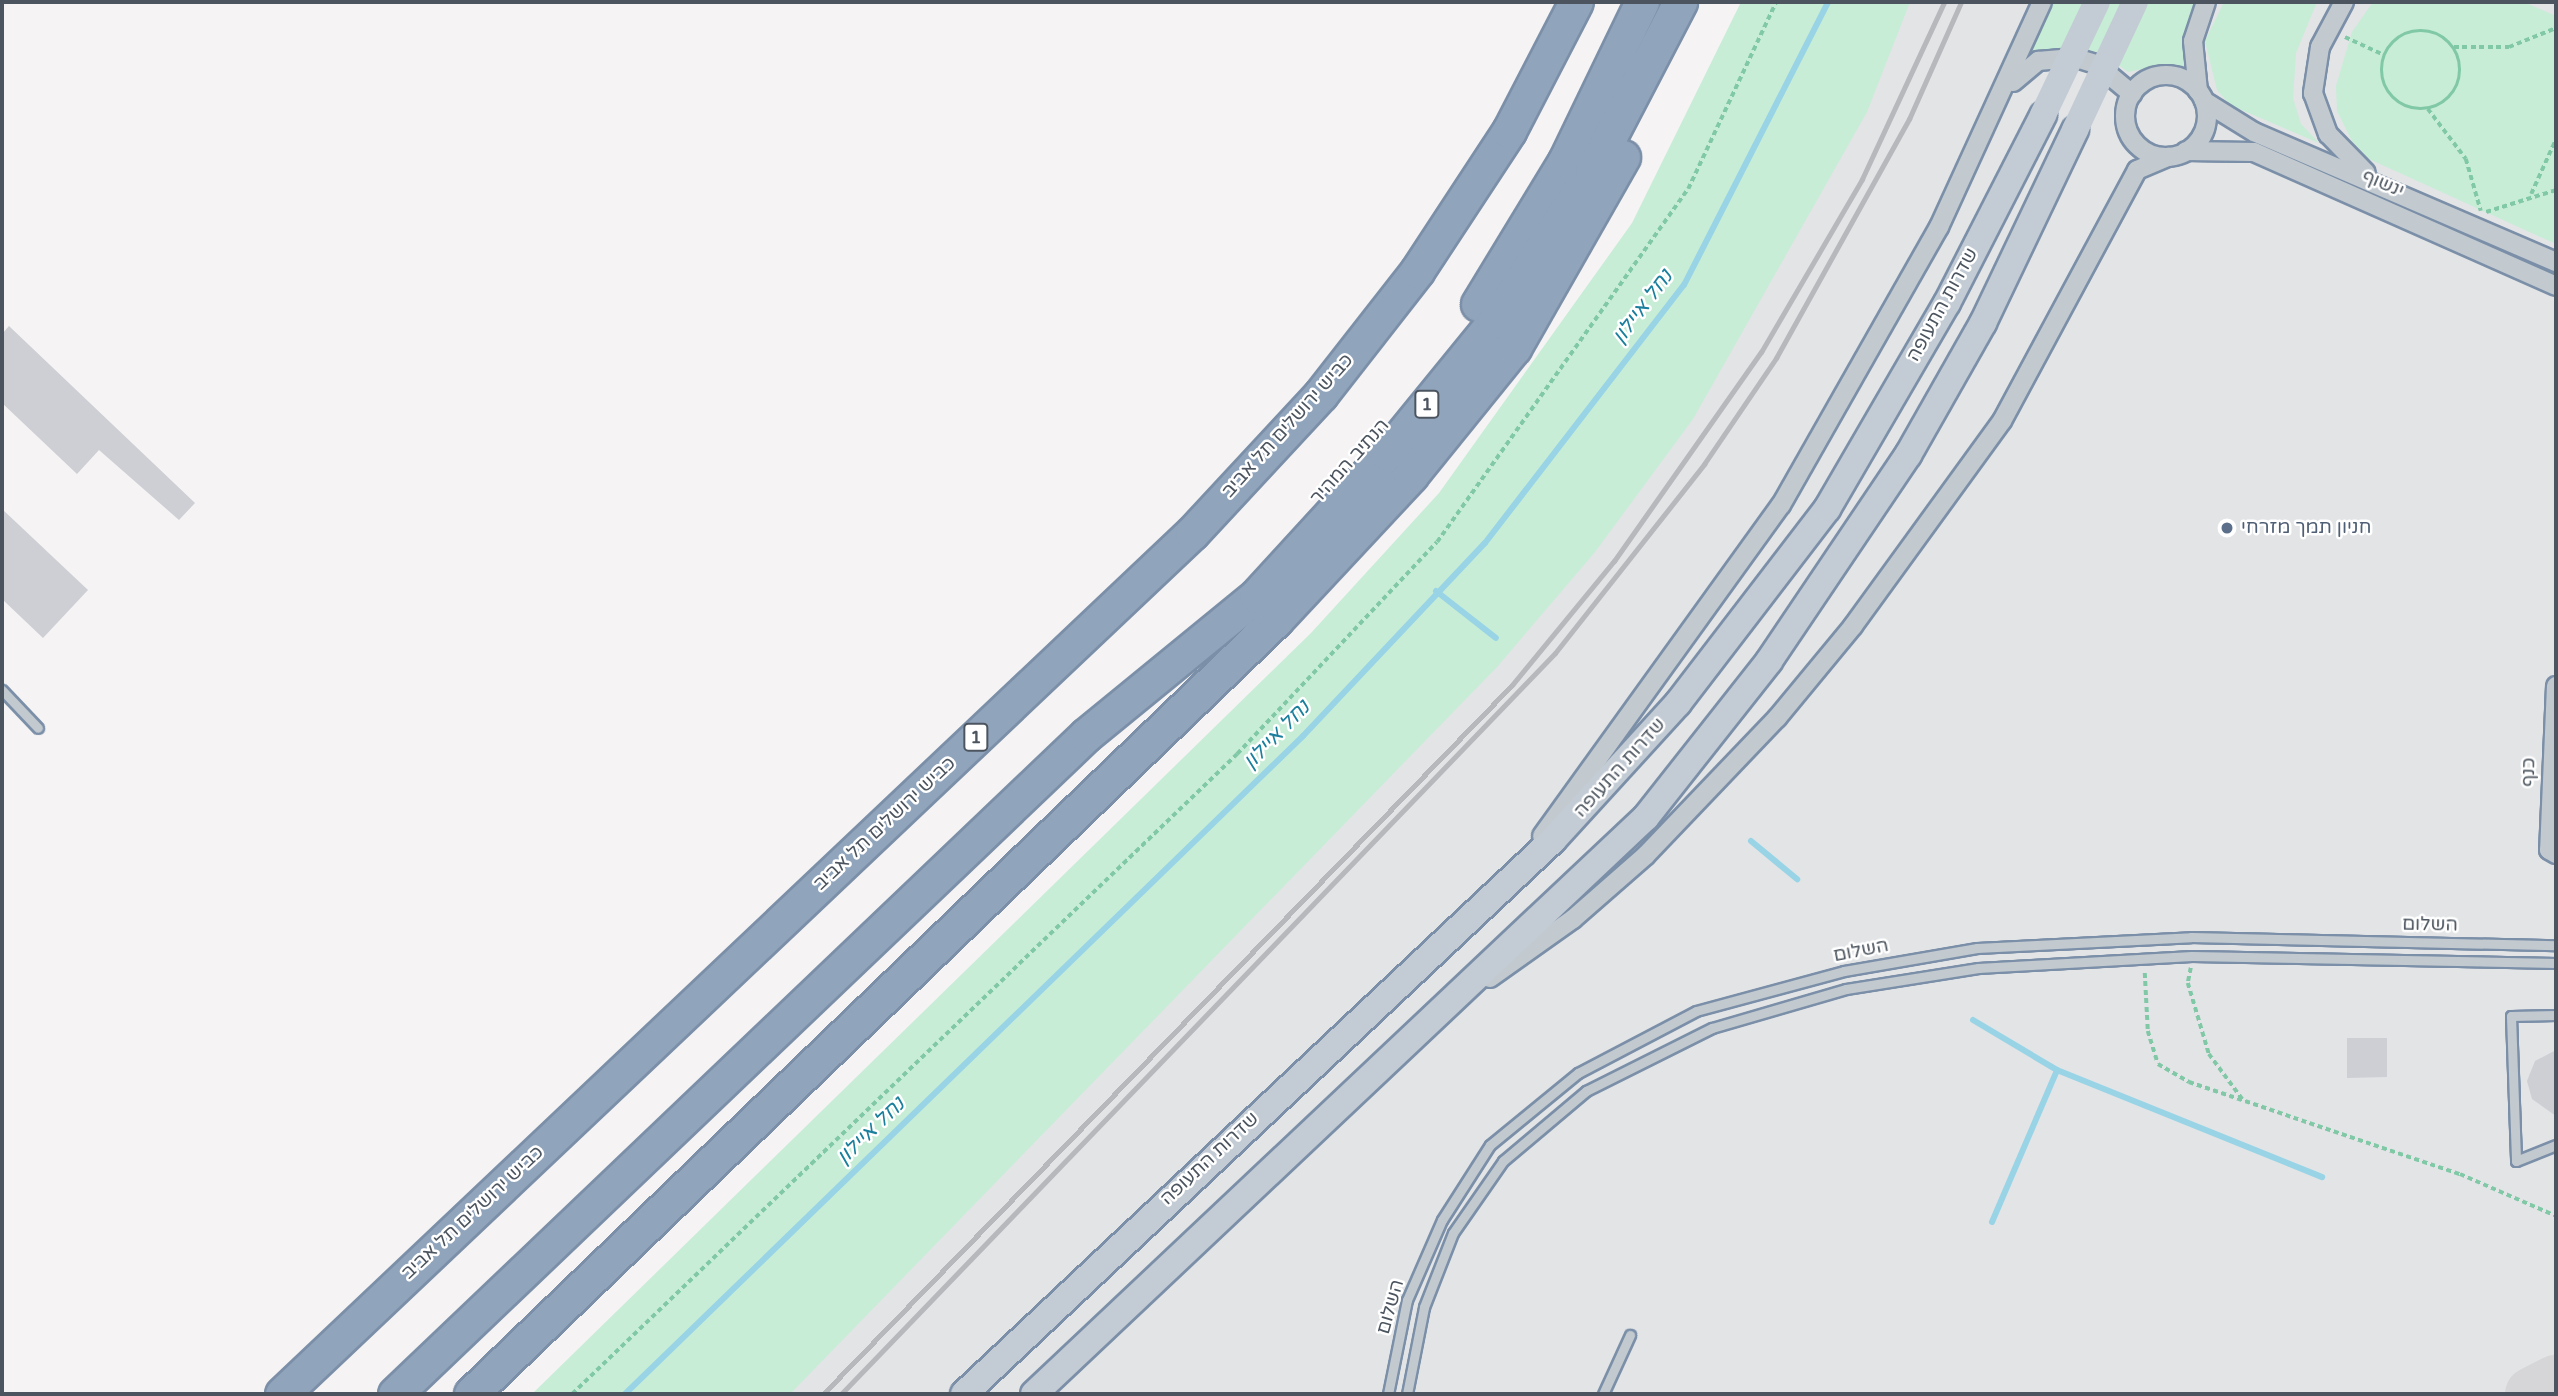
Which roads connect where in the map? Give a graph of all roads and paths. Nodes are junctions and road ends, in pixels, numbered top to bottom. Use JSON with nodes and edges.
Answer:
{"nodes":[{"id":1,"x":1576,"y":2,"type":"edge"},
{"id":2,"x":1642,"y":2,"type":"edge"},
{"id":3,"x":1680,"y":2,"type":"edge"},
{"id":4,"x":1698,"y":2,"type":"edge"},
{"id":5,"x":1776,"y":2,"type":"edge"},
{"id":6,"x":2042,"y":2,"type":"edge"},
{"id":7,"x":2097,"y":2,"type":"edge"},
{"id":8,"x":2135,"y":2,"type":"edge"},
{"id":9,"x":2206,"y":2,"type":"edge"},
{"id":10,"x":2344,"y":2,"type":"edge"},
{"id":11,"x":2556,"y":28,"type":"edge"},
{"id":12,"x":2345,"y":37,"type":"dead end"},
{"id":13,"x":2452,"y":47,"type":"junction"},
{"id":14,"x":2385,"y":55,"type":"junction"},
{"id":15,"x":2004,"y":94,"type":"junction"},
{"id":16,"x":2132,"y":94,"type":"junction"},
{"id":17,"x":2201,"y":96,"type":"junction"},
{"id":18,"x":2428,"y":109,"type":"junction"},
{"id":19,"x":2556,"y":139,"type":"edge"},
{"id":20,"x":2186,"y":151,"type":"junction"},
{"id":21,"x":2168,"y":157,"type":"junction"},
{"id":22,"x":2373,"y":180,"type":"junction"},
{"id":23,"x":2556,"y":190,"type":"edge"},
{"id":24,"x":2531,"y":194,"type":"junction"},
{"id":25,"x":2556,"y":260,"type":"edge"},
{"id":26,"x":2556,"y":286,"type":"edge"},
{"id":27,"x":2556,"y":686,"type":"edge"},
{"id":28,"x":2,"y":690,"type":"edge"},
{"id":29,"x":38,"y":728,"type":"dead end"},
{"id":30,"x":1086,"y":735,"type":"junction"},
{"id":31,"x":2556,"y":854,"type":"edge"},
{"id":32,"x":1507,"y":883,"type":"junction"},
{"id":33,"x":2556,"y":945,"type":"edge"},
{"id":34,"x":2145,"y":956,"type":"junction"},
{"id":35,"x":2192,"y":956,"type":"junction"},
{"id":36,"x":2556,"y":963,"type":"edge"},
{"id":37,"x":1447,"y":1008,"type":"junction"},
{"id":38,"x":2556,"y":1015,"type":"edge"},
{"id":39,"x":2244,"y":1101,"type":"junction"},
{"id":40,"x":2556,"y":1145,"type":"edge"},
{"id":41,"x":2556,"y":1216,"type":"edge"},
{"id":42,"x":1630,"y":1335,"type":"dead end"},
{"id":43,"x":282,"y":1394,"type":"edge"},
{"id":44,"x":395,"y":1394,"type":"edge"},
{"id":45,"x":471,"y":1394,"type":"edge"},
{"id":46,"x":572,"y":1394,"type":"edge"},
{"id":47,"x":964,"y":1394,"type":"edge"},
{"id":48,"x":1034,"y":1394,"type":"edge"},
{"id":49,"x":1388,"y":1394,"type":"edge"},
{"id":50,"x":1407,"y":1394,"type":"edge"},
{"id":51,"x":1603,"y":1394,"type":"edge"}],
"edges":[{"from":1,"to":43,"type":"highway","name":"כביש ירושלים תל אביב","number":"1"},
{"from":2,"to":30,"type":"highway","name":"הנתיב המהיר","number":"1"},
{"from":3,"to":30,"type":"highway","number":"1"},
{"from":4,"to":45,"type":"highway"},
{"from":5,"to":46,"type":"path"},
{"from":6,"to":15,"type":"street"},
{"from":7,"to":32,"type":"main road","name":"שדרות התעופה","bridge":true},
{"from":8,"to":37,"type":"main road","name":"שדרות התעופה","bridge":true},
{"from":9,"to":17,"type":"street"},
{"from":10,"to":22,"type":"street"},
{"from":11,"to":13,"type":"path"},
{"from":12,"to":14,"type":"path"},
{"from":13,"to":14,"type":"path"},
{"from":13,"to":18,"type":"path"},
{"from":14,"to":18,"type":"path"},
{"from":15,"to":16,"type":"street"},
{"from":15,"to":32,"type":"street"},
{"from":16,"to":17,"type":"street"},
{"from":16,"to":21,"type":"street"},
{"from":17,"to":20,"type":"street"},
{"from":17,"to":22,"type":"street","name":"ינשוף"},
{"from":18,"to":24,"type":"path"},
{"from":19,"to":24,"type":"path"},
{"from":20,"to":21,"type":"street"},
{"from":20,"to":26,"type":"street","name":"ינשוף"},
{"from":21,"to":37,"type":"street"},
{"from":22,"to":25,"type":"street","name":"ינשוף"},
{"from":23,"to":24,"type":"path"},
{"from":27,"to":31,"type":"street","name":"כנף"},
{"from":28,"to":29,"type":"lane"},
{"from":30,"to":44,"type":"highway","number":"1"},
{"from":32,"to":47,"type":"main road","name":"שדרות התעופה"},
{"from":33,"to":49,"type":"lane","name":"השלום"},
{"from":34,"to":35,"type":"lane"},
{"from":34,"to":39,"type":"path"},
{"from":34,"to":50,"type":"lane"},
{"from":35,"to":36,"type":"lane"},
{"from":35,"to":39,"type":"path"},
{"from":37,"to":48,"type":"main road","name":"שדרות התעופה"},
{"from":38,"to":40,"type":"lane"},
{"from":39,"to":41,"type":"path"},
{"from":42,"to":51,"type":"lane"}]}
